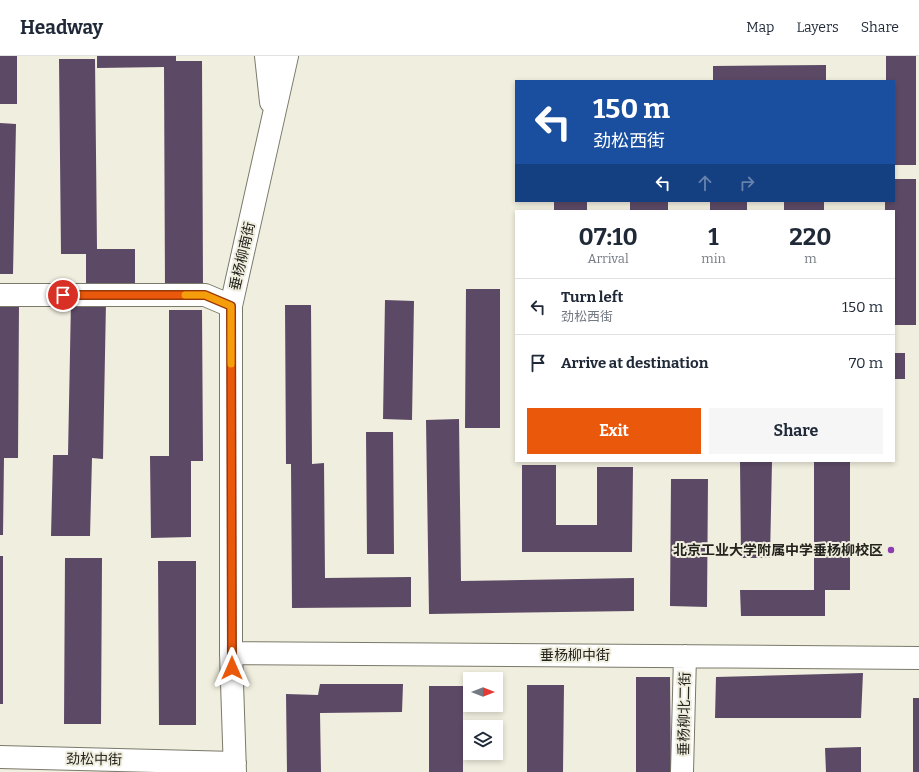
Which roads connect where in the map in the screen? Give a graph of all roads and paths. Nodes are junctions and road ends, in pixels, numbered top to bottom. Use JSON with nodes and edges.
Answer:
{"nodes":[{"id":1,"x":266,"y":56,"type":"edge"},
{"id":2,"x":287,"y":56,"type":"edge"},
{"id":3,"x":273,"y":120,"type":"junction"},
{"id":4,"x":0,"y":295,"type":"edge"},
{"id":5,"x":231,"y":306,"type":"junction"},
{"id":6,"x":231,"y":652,"type":"junction"},
{"id":7,"x":685,"y":656,"type":"junction"},
{"id":8,"x":919,"y":658,"type":"edge"},
{"id":9,"x":0,"y":757,"type":"edge"},
{"id":10,"x":235,"y":767,"type":"edge"},
{"id":11,"x":682,"y":772,"type":"edge"}],
"edges":[{"from":1,"to":3,"type":"street"},
{"from":2,"to":3,"type":"street","name":"垂杨柳南街"},
{"from":3,"to":5,"type":"street","name":"垂杨柳南街"},
{"from":4,"to":5,"type":"street"},
{"from":5,"to":6,"type":"street","name":"垂杨柳南街"},
{"from":6,"to":7,"type":"street","name":"垂杨柳中街"},
{"from":6,"to":10,"type":"street","name":"垂杨柳南街"},
{"from":7,"to":8,"type":"street","name":"垂杨柳中街"},
{"from":7,"to":11,"type":"street","name":"垂杨柳北二街"},
{"from":9,"to":10,"type":"street","name":"劲松中街"}]}
